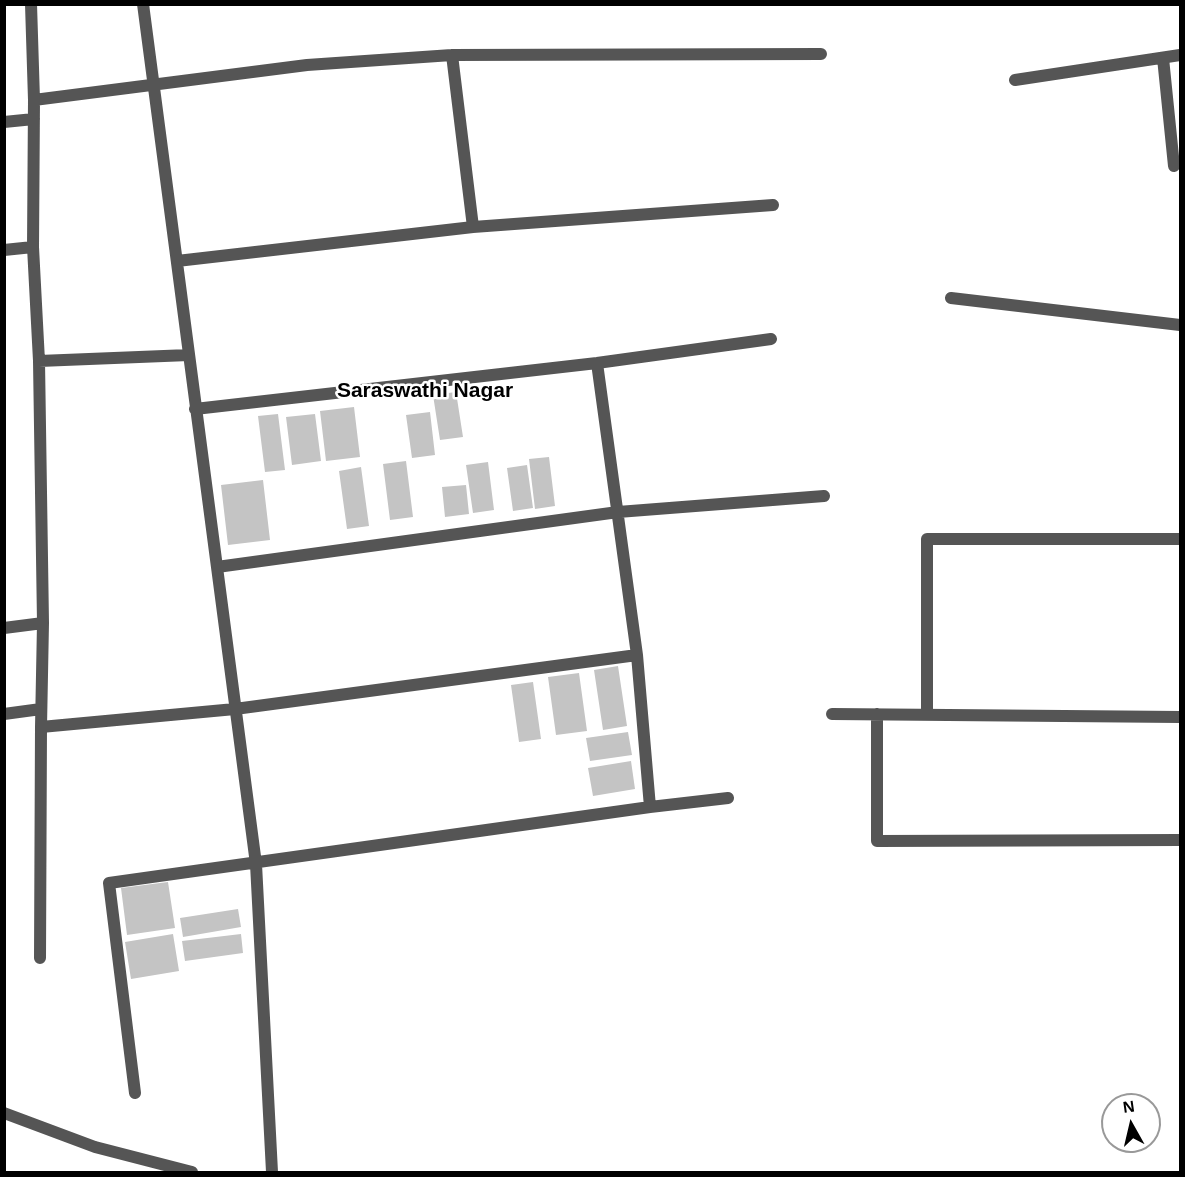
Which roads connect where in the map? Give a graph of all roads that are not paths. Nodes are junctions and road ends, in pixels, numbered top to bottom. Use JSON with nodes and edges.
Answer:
{"nodes":[{"id":1,"x":31,"y":4,"type":"edge"},
{"id":2,"x":143,"y":4,"type":"edge"},
{"id":3,"x":821,"y":54,"type":"dead end"},
{"id":4,"x":452,"y":55,"type":"junction"},
{"id":5,"x":1180,"y":55,"type":"edge"},
{"id":6,"x":1163,"y":58,"type":"junction"},
{"id":7,"x":1015,"y":80,"type":"dead end"},
{"id":8,"x":153,"y":84,"type":"junction"},
{"id":9,"x":34,"y":100,"type":"junction"},
{"id":10,"x":34,"y":119,"type":"junction"},
{"id":11,"x":4,"y":123,"type":"edge"},
{"id":12,"x":1174,"y":166,"type":"dead end"},
{"id":13,"x":773,"y":205,"type":"dead end"},
{"id":14,"x":473,"y":227,"type":"junction"},
{"id":15,"x":33,"y":247,"type":"junction"},
{"id":16,"x":4,"y":250,"type":"edge"},
{"id":17,"x":177,"y":261,"type":"junction"},
{"id":18,"x":951,"y":298,"type":"dead end"},
{"id":19,"x":1180,"y":325,"type":"edge"},
{"id":20,"x":771,"y":339,"type":"dead end"},
{"id":21,"x":189,"y":355,"type":"junction"},
{"id":22,"x":39,"y":361,"type":"junction"},
{"id":23,"x":597,"y":363,"type":"junction"},
{"id":24,"x":195,"y":409,"type":"junction"},
{"id":25,"x":824,"y":496,"type":"dead end"},
{"id":26,"x":618,"y":512,"type":"junction"},
{"id":27,"x":1180,"y":539,"type":"edge"},
{"id":28,"x":217,"y":567,"type":"junction"},
{"id":29,"x":43,"y":623,"type":"junction"},
{"id":30,"x":4,"y":628,"type":"edge"},
{"id":31,"x":637,"y":655,"type":"junction"},
{"id":32,"x":41,"y":709,"type":"junction"},
{"id":33,"x":235,"y":709,"type":"junction"},
{"id":34,"x":4,"y":714,"type":"edge"},
{"id":35,"x":832,"y":714,"type":"dead end"},
{"id":36,"x":877,"y":714,"type":"junction"},
{"id":37,"x":927,"y":715,"type":"junction"},
{"id":38,"x":1180,"y":717,"type":"edge"},
{"id":39,"x":41,"y":727,"type":"junction"},
{"id":40,"x":728,"y":798,"type":"dead end"},
{"id":41,"x":650,"y":807,"type":"junction"},
{"id":42,"x":1180,"y":840,"type":"edge"},
{"id":43,"x":256,"y":864,"type":"junction"},
{"id":44,"x":40,"y":958,"type":"dead end"},
{"id":45,"x":135,"y":1093,"type":"dead end"},
{"id":46,"x":4,"y":1113,"type":"edge"},
{"id":47,"x":192,"y":1173,"type":"edge"},
{"id":48,"x":272,"y":1173,"type":"edge"}],
"edges":[{"from":1,"to":9,"type":"street"},
{"from":2,"to":8,"type":"street"},
{"from":3,"to":4,"type":"street"},
{"from":4,"to":8,"type":"street"},
{"from":4,"to":14,"type":"street"},
{"from":5,"to":6,"type":"street"},
{"from":6,"to":7,"type":"street"},
{"from":6,"to":12,"type":"street"},
{"from":8,"to":9,"type":"street"},
{"from":8,"to":17,"type":"street"},
{"from":9,"to":10,"type":"street"},
{"from":10,"to":11,"type":"street"},
{"from":10,"to":15,"type":"street"},
{"from":13,"to":14,"type":"street"},
{"from":14,"to":17,"type":"street"},
{"from":15,"to":16,"type":"street"},
{"from":15,"to":22,"type":"street"},
{"from":17,"to":21,"type":"street"},
{"from":18,"to":19,"type":"street"},
{"from":20,"to":23,"type":"street"},
{"from":21,"to":22,"type":"street"},
{"from":21,"to":24,"type":"street"},
{"from":22,"to":29,"type":"street"},
{"from":23,"to":24,"type":"street"},
{"from":23,"to":26,"type":"street"},
{"from":24,"to":28,"type":"street"},
{"from":25,"to":26,"type":"street"},
{"from":26,"to":28,"type":"street"},
{"from":26,"to":31,"type":"street"},
{"from":27,"to":37,"type":"street"},
{"from":28,"to":33,"type":"street"},
{"from":29,"to":30,"type":"street"},
{"from":29,"to":32,"type":"street"},
{"from":31,"to":33,"type":"street"},
{"from":31,"to":41,"type":"street"},
{"from":32,"to":34,"type":"street"},
{"from":32,"to":39,"type":"street"},
{"from":33,"to":39,"type":"street"},
{"from":33,"to":43,"type":"street"},
{"from":35,"to":36,"type":"street"},
{"from":36,"to":37,"type":"street"},
{"from":36,"to":42,"type":"street"},
{"from":37,"to":38,"type":"street"},
{"from":39,"to":44,"type":"street"},
{"from":40,"to":41,"type":"street"},
{"from":41,"to":43,"type":"street"},
{"from":43,"to":45,"type":"street"},
{"from":43,"to":48,"type":"street"},
{"from":46,"to":47,"type":"street"}]}
